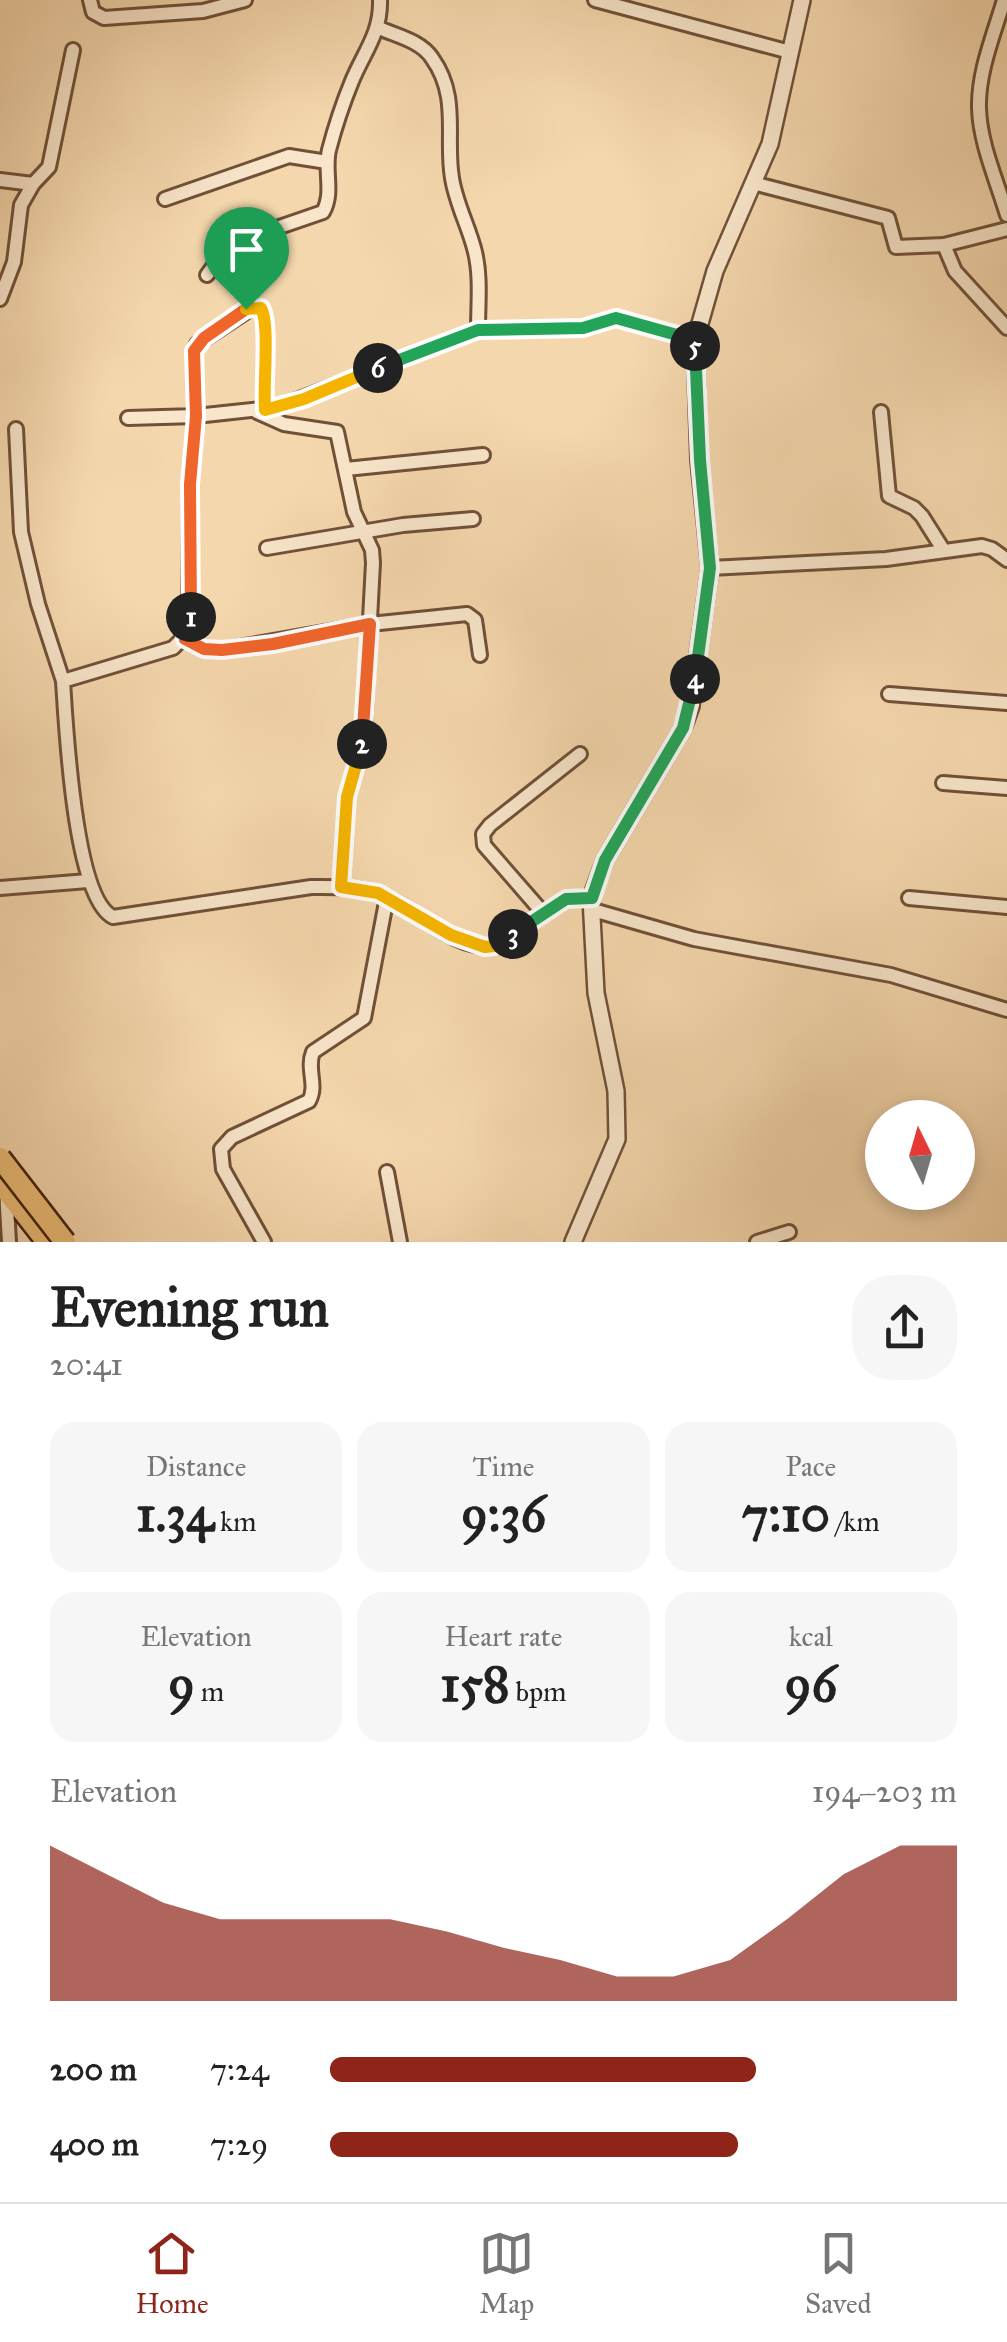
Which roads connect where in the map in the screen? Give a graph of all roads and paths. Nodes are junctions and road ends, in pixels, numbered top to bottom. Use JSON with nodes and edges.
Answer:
{"nodes":[{"id":1,"x":90,"y":0,"type":"edge"},
{"id":2,"x":245,"y":0,"type":"edge"},
{"id":3,"x":380,"y":0,"type":"edge"},
{"id":4,"x":596,"y":0,"type":"edge"},
{"id":5,"x":661,"y":0,"type":"edge"},
{"id":6,"x":802,"y":0,"type":"edge"},
{"id":7,"x":1004,"y":0,"type":"edge"},
{"id":8,"x":656,"y":16,"type":"junction"},
{"id":9,"x":379,"y":28,"type":"junction"},
{"id":10,"x":73,"y":50,"type":"dead end"},
{"id":11,"x":790,"y":52,"type":"junction"},
{"id":12,"x":327,"y":162,"type":"junction"},
{"id":13,"x":0,"y":180,"type":"edge"},
{"id":14,"x":32,"y":184,"type":"junction"},
{"id":15,"x":753,"y":184,"type":"junction"},
{"id":16,"x":165,"y":199,"type":"dead end"},
{"id":17,"x":1007,"y":215,"type":"edge"},
{"id":18,"x":1007,"y":229,"type":"edge"},
{"id":19,"x":944,"y":245,"type":"junction"},
{"id":20,"x":207,"y":274,"type":"dead end"},
{"id":21,"x":0,"y":299,"type":"edge"},
{"id":22,"x":1007,"y":328,"type":"edge"},
{"id":23,"x":478,"y":330,"type":"junction"},
{"id":24,"x":695,"y":340,"type":"junction"},
{"id":25,"x":260,"y":410,"type":"junction"},
{"id":26,"x":882,"y":412,"type":"dead end"},
{"id":27,"x":196,"y":416,"type":"junction"},
{"id":28,"x":128,"y":418,"type":"dead end"},
{"id":29,"x":16,"y":429,"type":"dead end"},
{"id":30,"x":483,"y":455,"type":"dead end"},
{"id":31,"x":346,"y":470,"type":"junction"},
{"id":32,"x":473,"y":518,"type":"dead end"},
{"id":33,"x":363,"y":531,"type":"junction"},
{"id":34,"x":267,"y":548,"type":"dead end"},
{"id":35,"x":944,"y":552,"type":"junction"},
{"id":36,"x":1007,"y":560,"type":"edge"},
{"id":37,"x":710,"y":568,"type":"junction"},
{"id":38,"x":370,"y":624,"type":"junction"},
{"id":39,"x":185,"y":639,"type":"junction"},
{"id":40,"x":480,"y":655,"type":"dead end"},
{"id":41,"x":63,"y":681,"type":"junction"},
{"id":42,"x":888,"y":694,"type":"dead end"},
{"id":43,"x":1007,"y":703,"type":"edge"},
{"id":44,"x":580,"y":754,"type":"dead end"},
{"id":45,"x":942,"y":783,"type":"dead end"},
{"id":46,"x":1007,"y":788,"type":"edge"},
{"id":47,"x":88,"y":881,"type":"junction"},
{"id":48,"x":341,"y":887,"type":"junction"},
{"id":49,"x":0,"y":888,"type":"edge"},
{"id":50,"x":386,"y":897,"type":"junction"},
{"id":51,"x":909,"y":898,"type":"dead end"},
{"id":52,"x":592,"y":904,"type":"junction"},
{"id":53,"x":1007,"y":907,"type":"edge"},
{"id":54,"x":544,"y":914,"type":"junction"},
{"id":55,"x":1007,"y":1010,"type":"edge"},
{"id":56,"x":0,"y":1147,"type":"edge"},
{"id":57,"x":0,"y":1158,"type":"edge"},
{"id":58,"x":22,"y":1172,"type":"junction"},
{"id":59,"x":386,"y":1172,"type":"dead end"},
{"id":60,"x":3,"y":1185,"type":"edge"},
{"id":61,"x":790,"y":1232,"type":"dead end"},
{"id":62,"x":9,"y":1242,"type":"edge"},
{"id":63,"x":47,"y":1242,"type":"edge"},
{"id":64,"x":65,"y":1242,"type":"edge"},
{"id":65,"x":78,"y":1242,"type":"edge"},
{"id":66,"x":264,"y":1242,"type":"edge"},
{"id":67,"x":400,"y":1242,"type":"edge"},
{"id":68,"x":573,"y":1242,"type":"edge"},
{"id":69,"x":757,"y":1242,"type":"edge"}],
"edges":[{"from":1,"to":2,"type":"street"},
{"from":3,"to":9,"type":"street"},
{"from":4,"to":8,"type":"street"},
{"from":5,"to":8,"type":"street"},
{"from":6,"to":11,"type":"street"},
{"from":7,"to":17,"type":"street"},
{"from":8,"to":11,"type":"street"},
{"from":9,"to":12,"type":"street"},
{"from":9,"to":23,"type":"street"},
{"from":10,"to":14,"type":"street"},
{"from":11,"to":15,"type":"street"},
{"from":12,"to":16,"type":"street"},
{"from":12,"to":20,"type":"street"},
{"from":13,"to":14,"type":"street"},
{"from":14,"to":21,"type":"street"},
{"from":15,"to":19,"type":"street"},
{"from":15,"to":24,"type":"street"},
{"from":18,"to":19,"type":"street"},
{"from":19,"to":22,"type":"street"},
{"from":23,"to":24,"type":"street"},
{"from":23,"to":25,"type":"street"},
{"from":24,"to":37,"type":"street"},
{"from":25,"to":27,"type":"street"},
{"from":25,"to":27,"type":"street"},
{"from":25,"to":31,"type":"street"},
{"from":26,"to":35,"type":"street"},
{"from":27,"to":28,"type":"street"},
{"from":27,"to":39,"type":"street"},
{"from":29,"to":41,"type":"street"},
{"from":30,"to":31,"type":"street"},
{"from":31,"to":33,"type":"street"},
{"from":32,"to":33,"type":"street"},
{"from":33,"to":34,"type":"street"},
{"from":33,"to":38,"type":"street"},
{"from":35,"to":36,"type":"street"},
{"from":35,"to":37,"type":"street"},
{"from":37,"to":52,"type":"street"},
{"from":38,"to":39,"type":"street"},
{"from":38,"to":40,"type":"street"},
{"from":38,"to":48,"type":"street"},
{"from":39,"to":41,"type":"street"},
{"from":41,"to":47,"type":"street"},
{"from":42,"to":43,"type":"street"},
{"from":44,"to":54,"type":"street"},
{"from":45,"to":46,"type":"street"},
{"from":47,"to":48,"type":"street"},
{"from":47,"to":49,"type":"street"},
{"from":48,"to":50,"type":"street"},
{"from":50,"to":54,"type":"street"},
{"from":50,"to":66,"type":"street"},
{"from":51,"to":53,"type":"street"},
{"from":52,"to":54,"type":"street"},
{"from":52,"to":55,"type":"street"},
{"from":52,"to":68,"type":"street"},
{"from":56,"to":58,"type":"main road"},
{"from":57,"to":64,"type":"main road","bridge":true},
{"from":58,"to":60,"type":"street"},
{"from":58,"to":65,"type":"main road"},
{"from":59,"to":67,"type":"street"},
{"from":60,"to":62,"type":"street"},
{"from":60,"to":63,"type":"main road"},
{"from":61,"to":69,"type":"street"}]}
